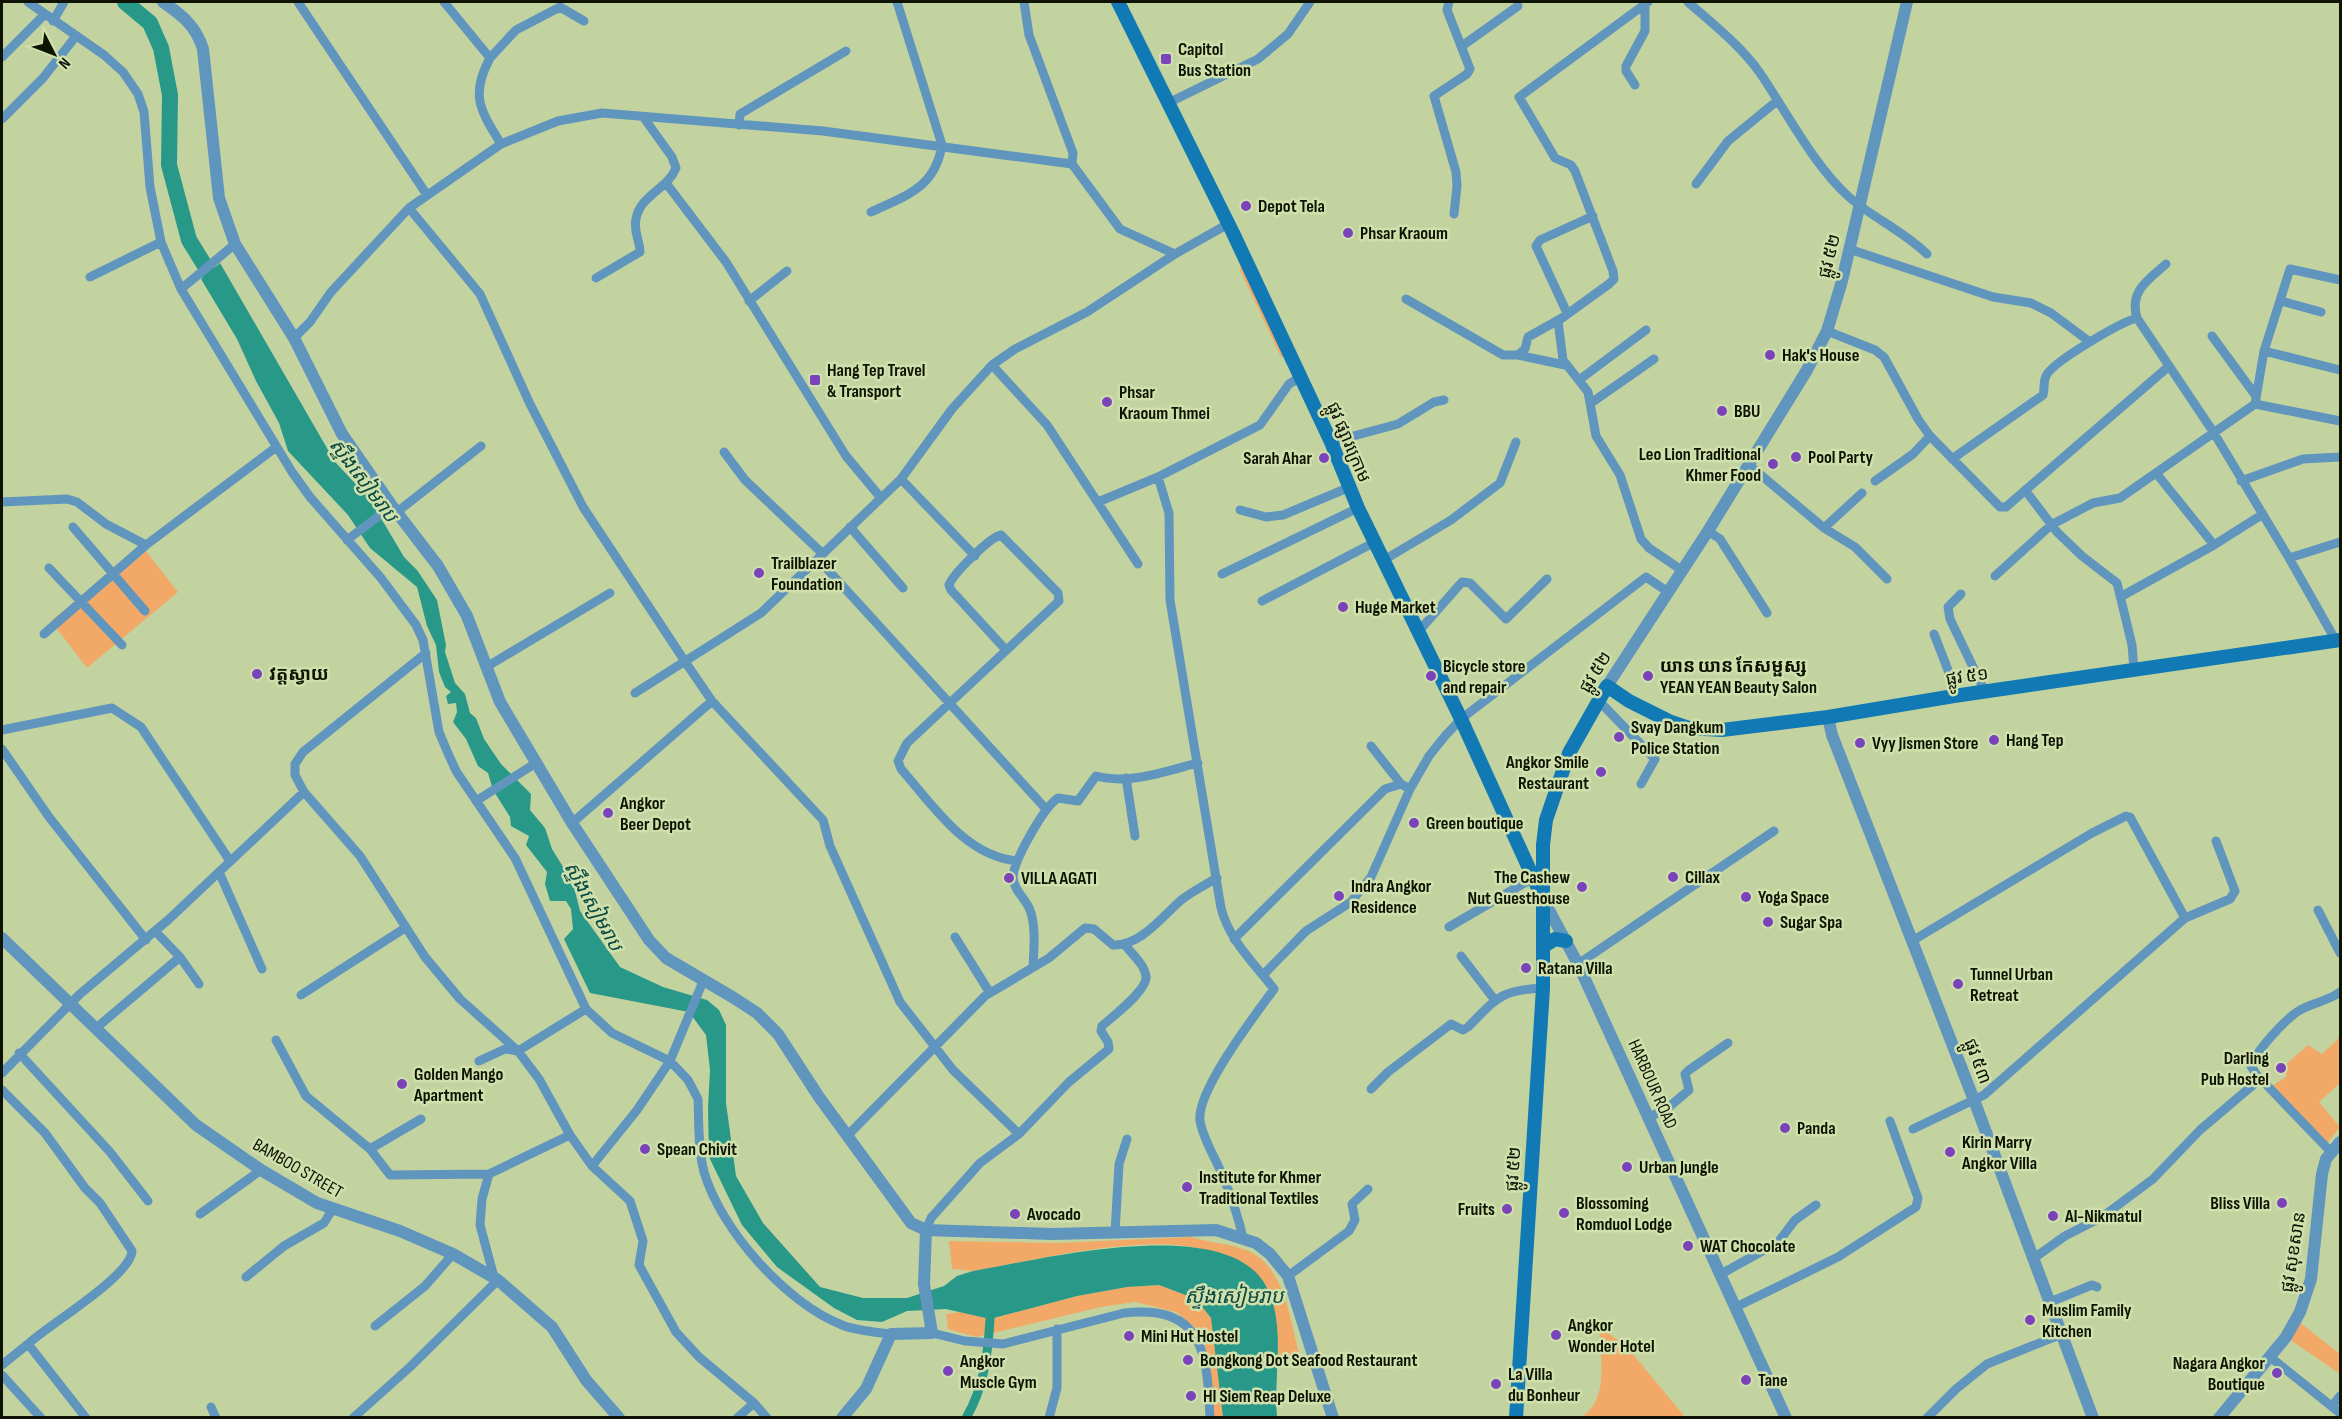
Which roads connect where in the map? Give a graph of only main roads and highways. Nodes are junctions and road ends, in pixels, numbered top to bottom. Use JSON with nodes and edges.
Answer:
{"nodes":[{"id":1,"x":1118,"y":2,"type":"edge"},
{"id":2,"x":2338,"y":641,"type":"edge"},
{"id":3,"x":1606,"y":686,"type":"joint"},
{"id":4,"x":1543,"y":845,"type":"junction"},
{"id":5,"x":1518,"y":848,"type":"junction"},
{"id":6,"x":1543,"y":899,"type":"junction"},
{"id":7,"x":1566,"y":941,"type":"road end"},
{"id":8,"x":1544,"y":946,"type":"junction"},
{"id":9,"x":1516,"y":1418,"type":"edge"}],
"edges":[{"from":1,"to":5,"type":"main road","name":"ផ្លូវ ផ្សារក្រោម"},
{"from":2,"to":3,"type":"main road","name":"ផ្លូវ ៥១"},
{"from":3,"to":4,"type":"main road","name":"ផ្លូវ ៥២"},
{"from":4,"to":5,"type":"main road"},
{"from":4,"to":6,"type":"main road","name":"ផ្លូវ ៥២"},
{"from":5,"to":6,"type":"main road","name":"ផ្លូវ ផ្សារក្រោម"},
{"from":6,"to":8,"type":"main road","name":"ផ្លូវ ៥២"},
{"from":7,"to":8,"type":"main road"},
{"from":8,"to":9,"type":"main road","name":"ផ្លូវ ៥២"}]}
